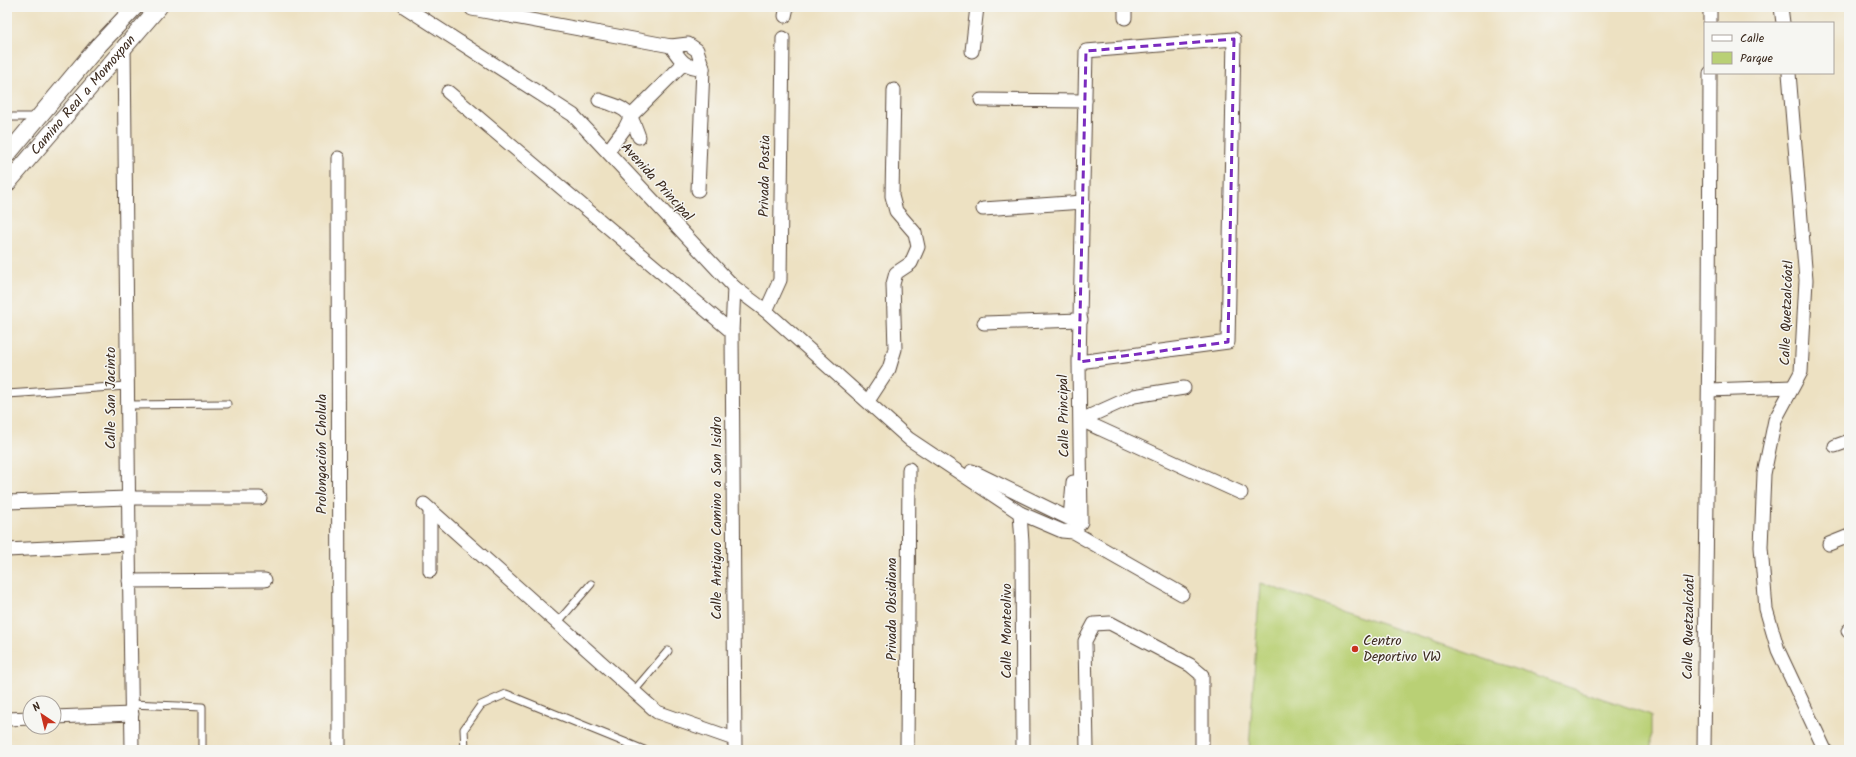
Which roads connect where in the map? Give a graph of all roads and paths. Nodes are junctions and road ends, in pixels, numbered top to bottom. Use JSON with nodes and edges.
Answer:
{"nodes":[{"id":1,"x":135,"y":7,"type":"edge"},
{"id":2,"x":159,"y":7,"type":"edge"},
{"id":3,"x":405,"y":7,"type":"edge"},
{"id":4,"x":977,"y":7,"type":"edge"},
{"id":5,"x":1710,"y":7,"type":"edge"},
{"id":6,"x":1781,"y":7,"type":"edge"},
{"id":7,"x":472,"y":9,"type":"dead end"},
{"id":8,"x":1710,"y":22,"type":"edge"},
{"id":9,"x":1783,"y":22,"type":"edge"},
{"id":10,"x":783,"y":38,"type":"dead end"},
{"id":11,"x":124,"y":46,"type":"junction"},
{"id":12,"x":671,"y":46,"type":"junction"},
{"id":13,"x":972,"y":52,"type":"dead end"},
{"id":14,"x":684,"y":63,"type":"junction"},
{"id":15,"x":703,"y":68,"type":"junction"},
{"id":16,"x":1710,"y":74,"type":"edge"},
{"id":17,"x":1789,"y":74,"type":"edge"},
{"id":18,"x":894,"y":90,"type":"dead end"},
{"id":19,"x":448,"y":92,"type":"dead end"},
{"id":20,"x":599,"y":100,"type":"dead end"},
{"id":21,"x":981,"y":100,"type":"dead end"},
{"id":22,"x":1085,"y":101,"type":"junction"},
{"id":23,"x":7,"y":117,"type":"edge"},
{"id":24,"x":39,"y":117,"type":"junction"},
{"id":25,"x":628,"y":122,"type":"junction"},
{"id":26,"x":638,"y":137,"type":"dead end"},
{"id":27,"x":608,"y":151,"type":"junction"},
{"id":28,"x":7,"y":155,"type":"edge"},
{"id":29,"x":338,"y":158,"type":"dead end"},
{"id":30,"x":7,"y":184,"type":"edge"},
{"id":31,"x":698,"y":190,"type":"dead end"},
{"id":32,"x":1083,"y":202,"type":"junction"},
{"id":33,"x":983,"y":209,"type":"dead end"},
{"id":34,"x":734,"y":287,"type":"junction"},
{"id":35,"x":766,"y":311,"type":"junction"},
{"id":36,"x":1078,"y":320,"type":"junction"},
{"id":37,"x":984,"y":323,"type":"dead end"},
{"id":38,"x":732,"y":332,"type":"junction"},
{"id":39,"x":1080,"y":362,"type":"junction"},
{"id":40,"x":127,"y":386,"type":"junction"},
{"id":41,"x":1184,"y":388,"type":"dead end"},
{"id":42,"x":1792,"y":388,"type":"junction"},
{"id":43,"x":1709,"y":390,"type":"junction"},
{"id":44,"x":7,"y":394,"type":"edge"},
{"id":45,"x":868,"y":401,"type":"junction"},
{"id":46,"x":227,"y":404,"type":"dead end"},
{"id":47,"x":127,"y":405,"type":"junction"},
{"id":48,"x":1081,"y":420,"type":"junction"},
{"id":49,"x":1100,"y":429,"type":"dead end"},
{"id":50,"x":1849,"y":441,"type":"edge"},
{"id":51,"x":1835,"y":446,"type":"dead end"},
{"id":52,"x":909,"y":469,"type":"dead end"},
{"id":53,"x":972,"y":471,"type":"dead end"},
{"id":54,"x":1242,"y":494,"type":"dead end"},
{"id":55,"x":128,"y":498,"type":"junction"},
{"id":56,"x":260,"y":498,"type":"dead end"},
{"id":57,"x":7,"y":502,"type":"edge"},
{"id":58,"x":1020,"y":513,"type":"junction"},
{"id":59,"x":1073,"y":532,"type":"junction"},
{"id":60,"x":1849,"y":536,"type":"edge"},
{"id":61,"x":128,"y":544,"type":"junction"},
{"id":62,"x":1829,"y":544,"type":"dead end"},
{"id":63,"x":7,"y":550,"type":"edge"},
{"id":64,"x":430,"y":571,"type":"dead end"},
{"id":65,"x":265,"y":580,"type":"dead end"},
{"id":66,"x":129,"y":581,"type":"junction"},
{"id":67,"x":591,"y":584,"type":"dead end"},
{"id":68,"x":1182,"y":594,"type":"dead end"},
{"id":69,"x":557,"y":623,"type":"junction"},
{"id":70,"x":668,"y":651,"type":"dead end"},
{"id":71,"x":634,"y":691,"type":"junction"},
{"id":72,"x":132,"y":709,"type":"junction"},
{"id":73,"x":62,"y":716,"type":"edge"},
{"id":74,"x":22,"y":718,"type":"edge"},
{"id":75,"x":8,"y":719,"type":"edge"},
{"id":76,"x":734,"y":744,"type":"edge"},
{"id":77,"x":132,"y":750,"type":"edge"},
{"id":78,"x":202,"y":750,"type":"edge"},
{"id":79,"x":339,"y":750,"type":"edge"},
{"id":80,"x":465,"y":750,"type":"edge"},
{"id":81,"x":644,"y":750,"type":"edge"},
{"id":82,"x":907,"y":750,"type":"edge"},
{"id":83,"x":1023,"y":750,"type":"edge"},
{"id":84,"x":1087,"y":750,"type":"edge"},
{"id":85,"x":1202,"y":750,"type":"edge"},
{"id":86,"x":1704,"y":750,"type":"edge"},
{"id":87,"x":1824,"y":750,"type":"edge"}],
"edges":[{"from":1,"to":24,"type":"street","name":"Camino Real a Momoxpan"},
{"from":2,"to":11,"type":"street","name":"Camino Real a Momoxpan"},
{"from":3,"to":27,"type":"street","name":"Avenida Principal"},
{"from":4,"to":13,"type":"street"},
{"from":5,"to":8,"type":"street"},
{"from":6,"to":9,"type":"street"},
{"from":7,"to":12,"type":"street"},
{"from":10,"to":35,"type":"street","name":"Privada Postia"},
{"from":11,"to":30,"type":"street","name":"Camino Real a Momoxpan"},
{"from":11,"to":40,"type":"street","name":"Calle San Jacinto"},
{"from":12,"to":14,"type":"street"},
{"from":12,"to":15,"type":"street"},
{"from":14,"to":15,"type":"street"},
{"from":14,"to":25,"type":"street"},
{"from":15,"to":31,"type":"street"},
{"from":16,"to":43,"type":"street","name":"Calle Quetzalcóatl"},
{"from":17,"to":42,"type":"street","name":"Calle Quetzalcóatl"},
{"from":18,"to":45,"type":"street"},
{"from":19,"to":38,"type":"street"},
{"from":20,"to":25,"type":"street"},
{"from":21,"to":22,"type":"street"},
{"from":22,"to":32,"type":"street","name":"Calle Principal"},
{"from":22,"to":39,"type":"street","name":"Calle Principal"},
{"from":23,"to":24,"type":"lane"},
{"from":24,"to":28,"type":"street","name":"Camino Real a Momoxpan"},
{"from":25,"to":26,"type":"street"},
{"from":25,"to":27,"type":"street"},
{"from":27,"to":34,"type":"street","name":"Avenida Principal"},
{"from":29,"to":79,"type":"street","name":"Prolongación Cholula"},
{"from":32,"to":33,"type":"street"},
{"from":32,"to":36,"type":"street","name":"Calle Principal"},
{"from":34,"to":35,"type":"street","name":"Avenida Principal"},
{"from":34,"to":38,"type":"street","name":"Calle Antiguo Camino a San Isidro"},
{"from":35,"to":45,"type":"street","name":"Avenida Principal"},
{"from":36,"to":37,"type":"street"},
{"from":36,"to":39,"type":"street","name":"Calle Principal"},
{"from":36,"to":53,"type":"street"},
{"from":38,"to":76,"type":"street","name":"Calle Antiguo Camino a San Isidro"},
{"from":39,"to":48,"type":"street","name":"Calle Principal"},
{"from":40,"to":44,"type":"lane"},
{"from":40,"to":47,"type":"street","name":"Calle San Jacinto"},
{"from":41,"to":48,"type":"street"},
{"from":42,"to":43,"type":"street"},
{"from":42,"to":87,"type":"street","name":"Calle Quetzalcóatl"},
{"from":43,"to":86,"type":"street","name":"Calle Quetzalcóatl"},
{"from":45,"to":58,"type":"street"},
{"from":46,"to":47,"type":"lane"},
{"from":47,"to":55,"type":"street","name":"Calle San Jacinto"},
{"from":48,"to":49,"type":"street"},
{"from":48,"to":54,"type":"street"},
{"from":48,"to":59,"type":"street","name":"Calle Principal"},
{"from":50,"to":51,"type":"street"},
{"from":52,"to":82,"type":"street","name":"Privada Obsidiana"},
{"from":55,"to":56,"type":"street"},
{"from":55,"to":57,"type":"street"},
{"from":55,"to":61,"type":"street","name":"Calle San Jacinto"},
{"from":58,"to":59,"type":"street"},
{"from":58,"to":83,"type":"street","name":"Calle Monteolivo"},
{"from":59,"to":68,"type":"street"},
{"from":60,"to":62,"type":"street"},
{"from":61,"to":63,"type":"street"},
{"from":61,"to":66,"type":"street","name":"Calle San Jacinto"},
{"from":64,"to":69,"type":"street"},
{"from":65,"to":66,"type":"street"},
{"from":66,"to":72,"type":"street","name":"Calle San Jacinto"},
{"from":67,"to":69,"type":"lane"},
{"from":69,"to":71,"type":"street"},
{"from":70,"to":71,"type":"lane"},
{"from":71,"to":76,"type":"street"},
{"from":72,"to":73,"type":"street"},
{"from":72,"to":77,"type":"street","name":"Calle San Jacinto"},
{"from":72,"to":78,"type":"lane"},
{"from":74,"to":75,"type":"street"},
{"from":80,"to":81,"type":"lane"},
{"from":84,"to":85,"type":"street"}]}
